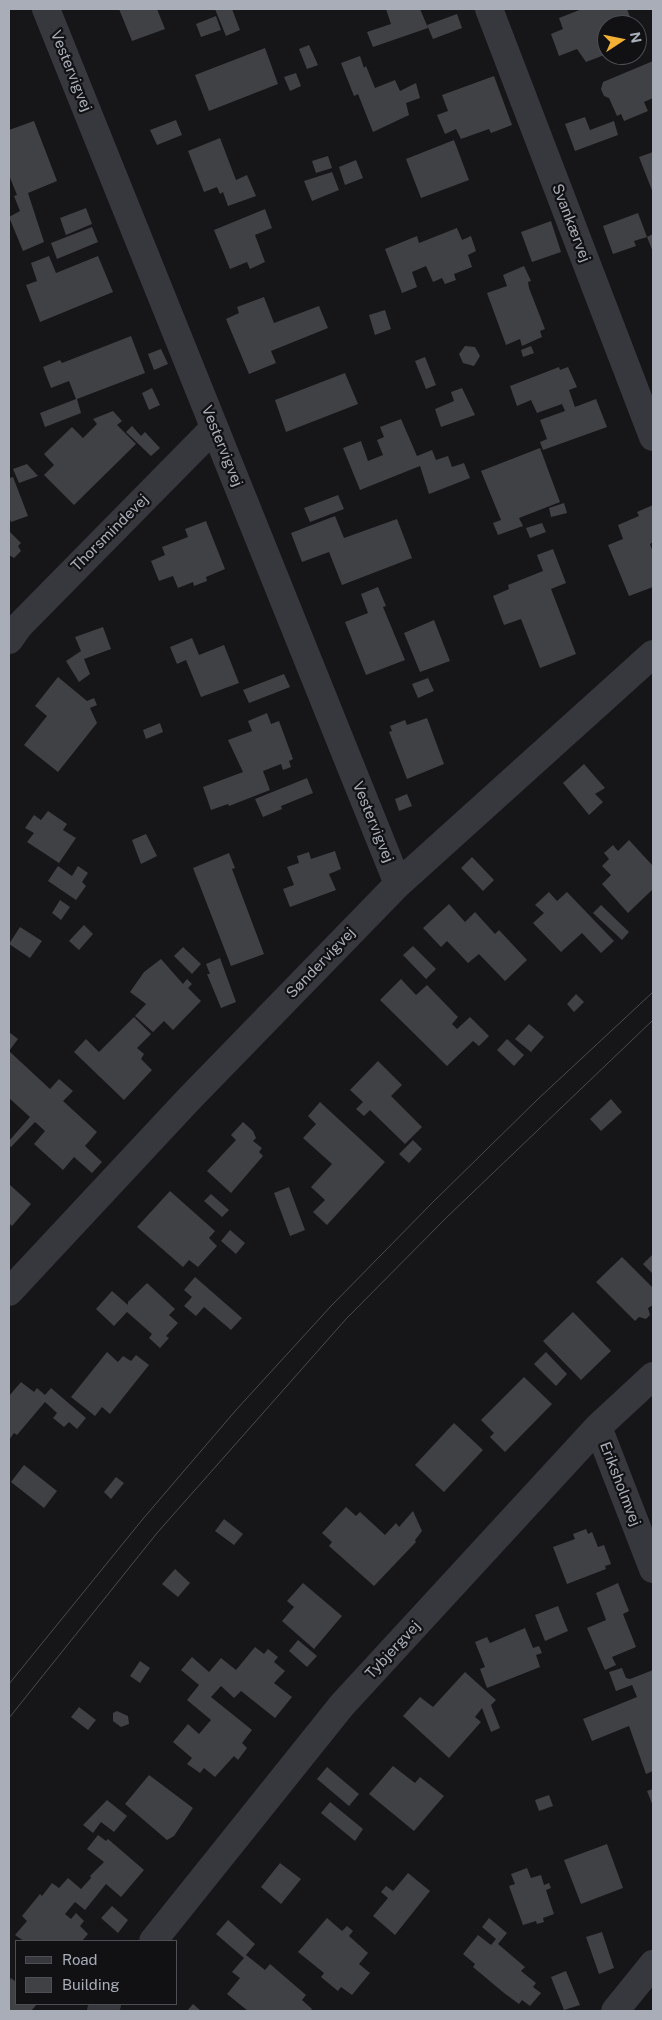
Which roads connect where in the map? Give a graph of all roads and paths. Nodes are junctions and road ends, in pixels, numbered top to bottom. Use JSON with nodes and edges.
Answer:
{"nodes":[{"id":1,"x":46,"y":9,"type":"edge"},
{"id":2,"x":489,"y":9,"type":"edge"},
{"id":3,"x":214,"y":428,"type":"junction"},
{"id":4,"x":653,"y":437,"type":"edge"},
{"id":5,"x":9,"y":640,"type":"edge"},
{"id":6,"x":653,"y":654,"type":"edge"},
{"id":7,"x":398,"y":884,"type":"junction"},
{"id":8,"x":9,"y":1292,"type":"edge"},
{"id":9,"x":653,"y":1376,"type":"edge"},
{"id":10,"x":598,"y":1427,"type":"junction"},
{"id":11,"x":653,"y":1570,"type":"edge"},
{"id":12,"x":154,"y":1940,"type":"edge"},
{"id":13,"x":653,"y":1964,"type":"edge"},
{"id":14,"x":615,"y":2011,"type":"edge"}],
"edges":[{"from":1,"to":3,"type":"street","name":"Vestervigvej"},
{"from":2,"to":4,"type":"street","name":"Svankærvej"},
{"from":3,"to":5,"type":"street","name":"Thorsmindevej"},
{"from":3,"to":7,"type":"street","name":"Vestervigvej"},
{"from":6,"to":7,"type":"street","name":"Søndervigvej"},
{"from":7,"to":8,"type":"street","name":"Søndervigvej"},
{"from":9,"to":10,"type":"street","name":"Tybjergvej"},
{"from":10,"to":11,"type":"street","name":"Eriksholmvej"},
{"from":10,"to":12,"type":"street","name":"Tybjergvej"},
{"from":13,"to":14,"type":"street"}]}
